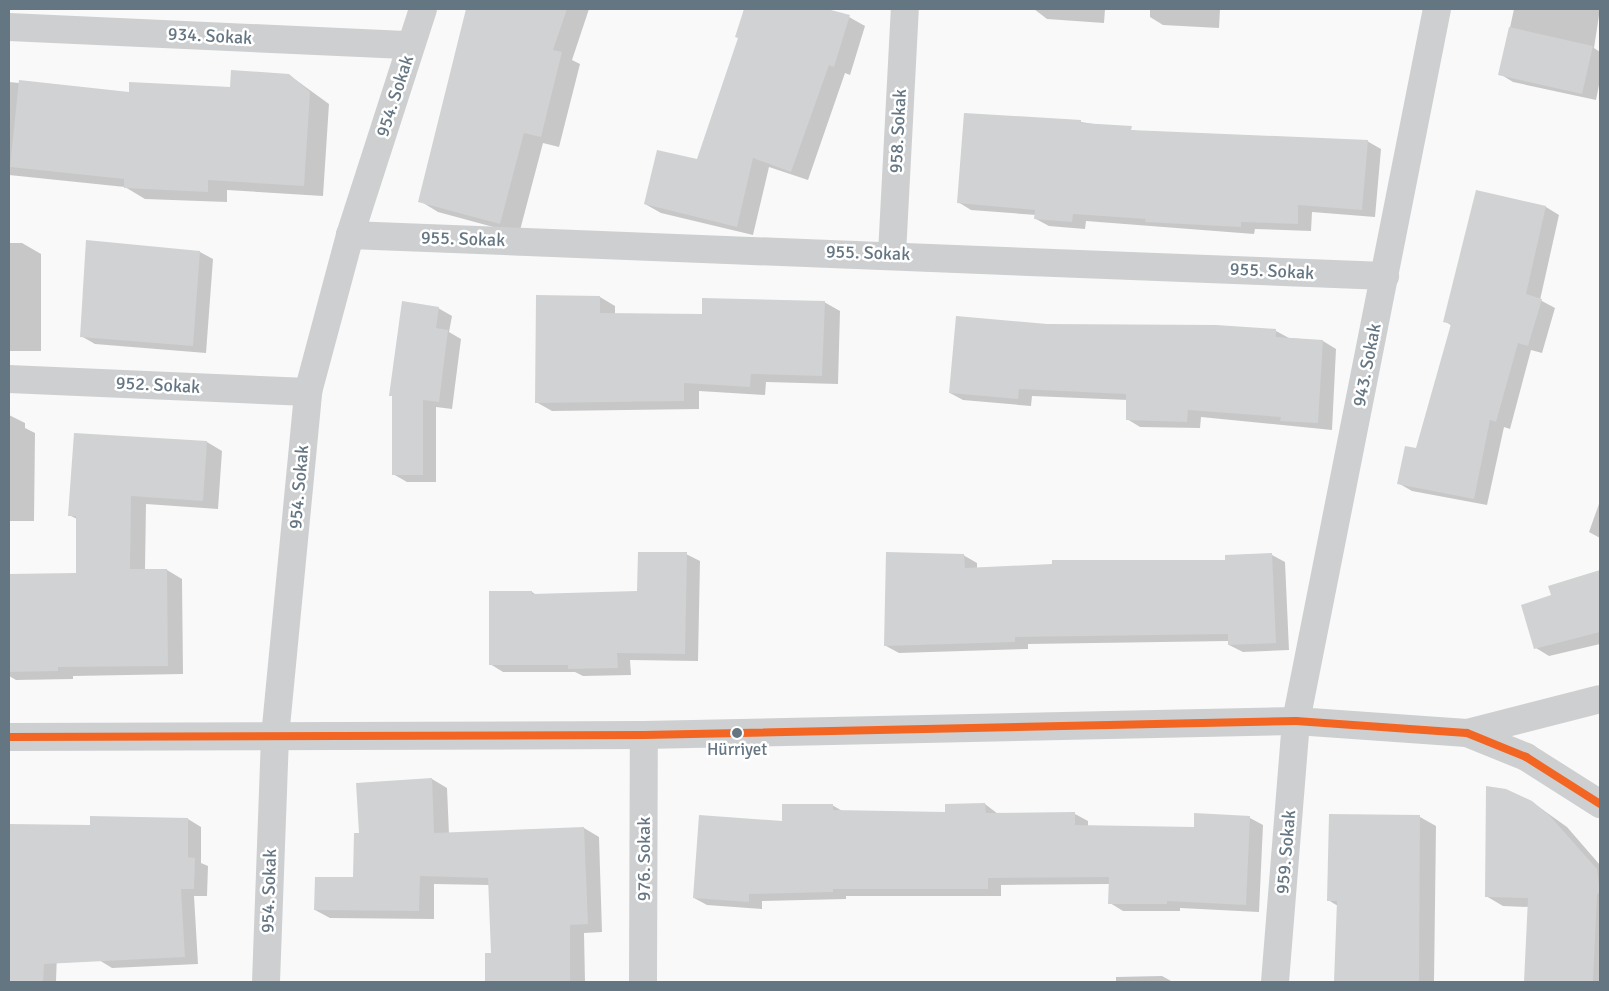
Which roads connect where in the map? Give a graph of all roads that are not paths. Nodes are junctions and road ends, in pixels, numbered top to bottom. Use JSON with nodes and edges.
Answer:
{"nodes":[{"id":1,"x":423,"y":9,"type":"edge"},
{"id":2,"x":904,"y":9,"type":"edge"},
{"id":3,"x":1437,"y":9,"type":"edge"},
{"id":4,"x":107,"y":20,"type":"edge"},
{"id":5,"x":9,"y":27,"type":"edge"},
{"id":6,"x":411,"y":45,"type":"junction"},
{"id":7,"x":350,"y":235,"type":"junction"},
{"id":8,"x":892,"y":254,"type":"junction"},
{"id":9,"x":1385,"y":276,"type":"junction"},
{"id":10,"x":9,"y":378,"type":"edge"},
{"id":11,"x":308,"y":392,"type":"junction"},
{"id":12,"x":1600,"y":699,"type":"edge"},
{"id":13,"x":1296,"y":722,"type":"junction"},
{"id":14,"x":1466,"y":733,"type":"junction"},
{"id":15,"x":644,"y":735,"type":"junction"},
{"id":16,"x":9,"y":737,"type":"edge"},
{"id":17,"x":275,"y":737,"type":"junction"},
{"id":18,"x":1600,"y":804,"type":"edge"},
{"id":19,"x":266,"y":982,"type":"edge"},
{"id":20,"x":643,"y":982,"type":"edge"},
{"id":21,"x":1275,"y":982,"type":"edge"}],
"edges":[{"from":1,"to":6,"type":"street","name":"954. Sokak"},
{"from":2,"to":8,"type":"street","name":"958. Sokak"},
{"from":3,"to":9,"type":"street","name":"943. Sokak"},
{"from":4,"to":5,"type":"street","name":"934. Sokak"},
{"from":4,"to":6,"type":"street","name":"934. Sokak"},
{"from":6,"to":7,"type":"street","name":"954. Sokak"},
{"from":7,"to":8,"type":"street","name":"955. Sokak"},
{"from":7,"to":11,"type":"street","name":"954. Sokak"},
{"from":8,"to":9,"type":"street","name":"955. Sokak"},
{"from":9,"to":13,"type":"street","name":"943. Sokak"},
{"from":10,"to":11,"type":"street","name":"952. Sokak"},
{"from":11,"to":17,"type":"street","name":"954. Sokak"},
{"from":12,"to":14,"type":"street"},
{"from":13,"to":14,"type":"street"},
{"from":13,"to":15,"type":"street"},
{"from":13,"to":21,"type":"street","name":"959. Sokak"},
{"from":14,"to":18,"type":"street"},
{"from":15,"to":17,"type":"street"},
{"from":15,"to":20,"type":"street","name":"976. Sokak"},
{"from":16,"to":17,"type":"street"},
{"from":17,"to":19,"type":"street","name":"954. Sokak"}]}
